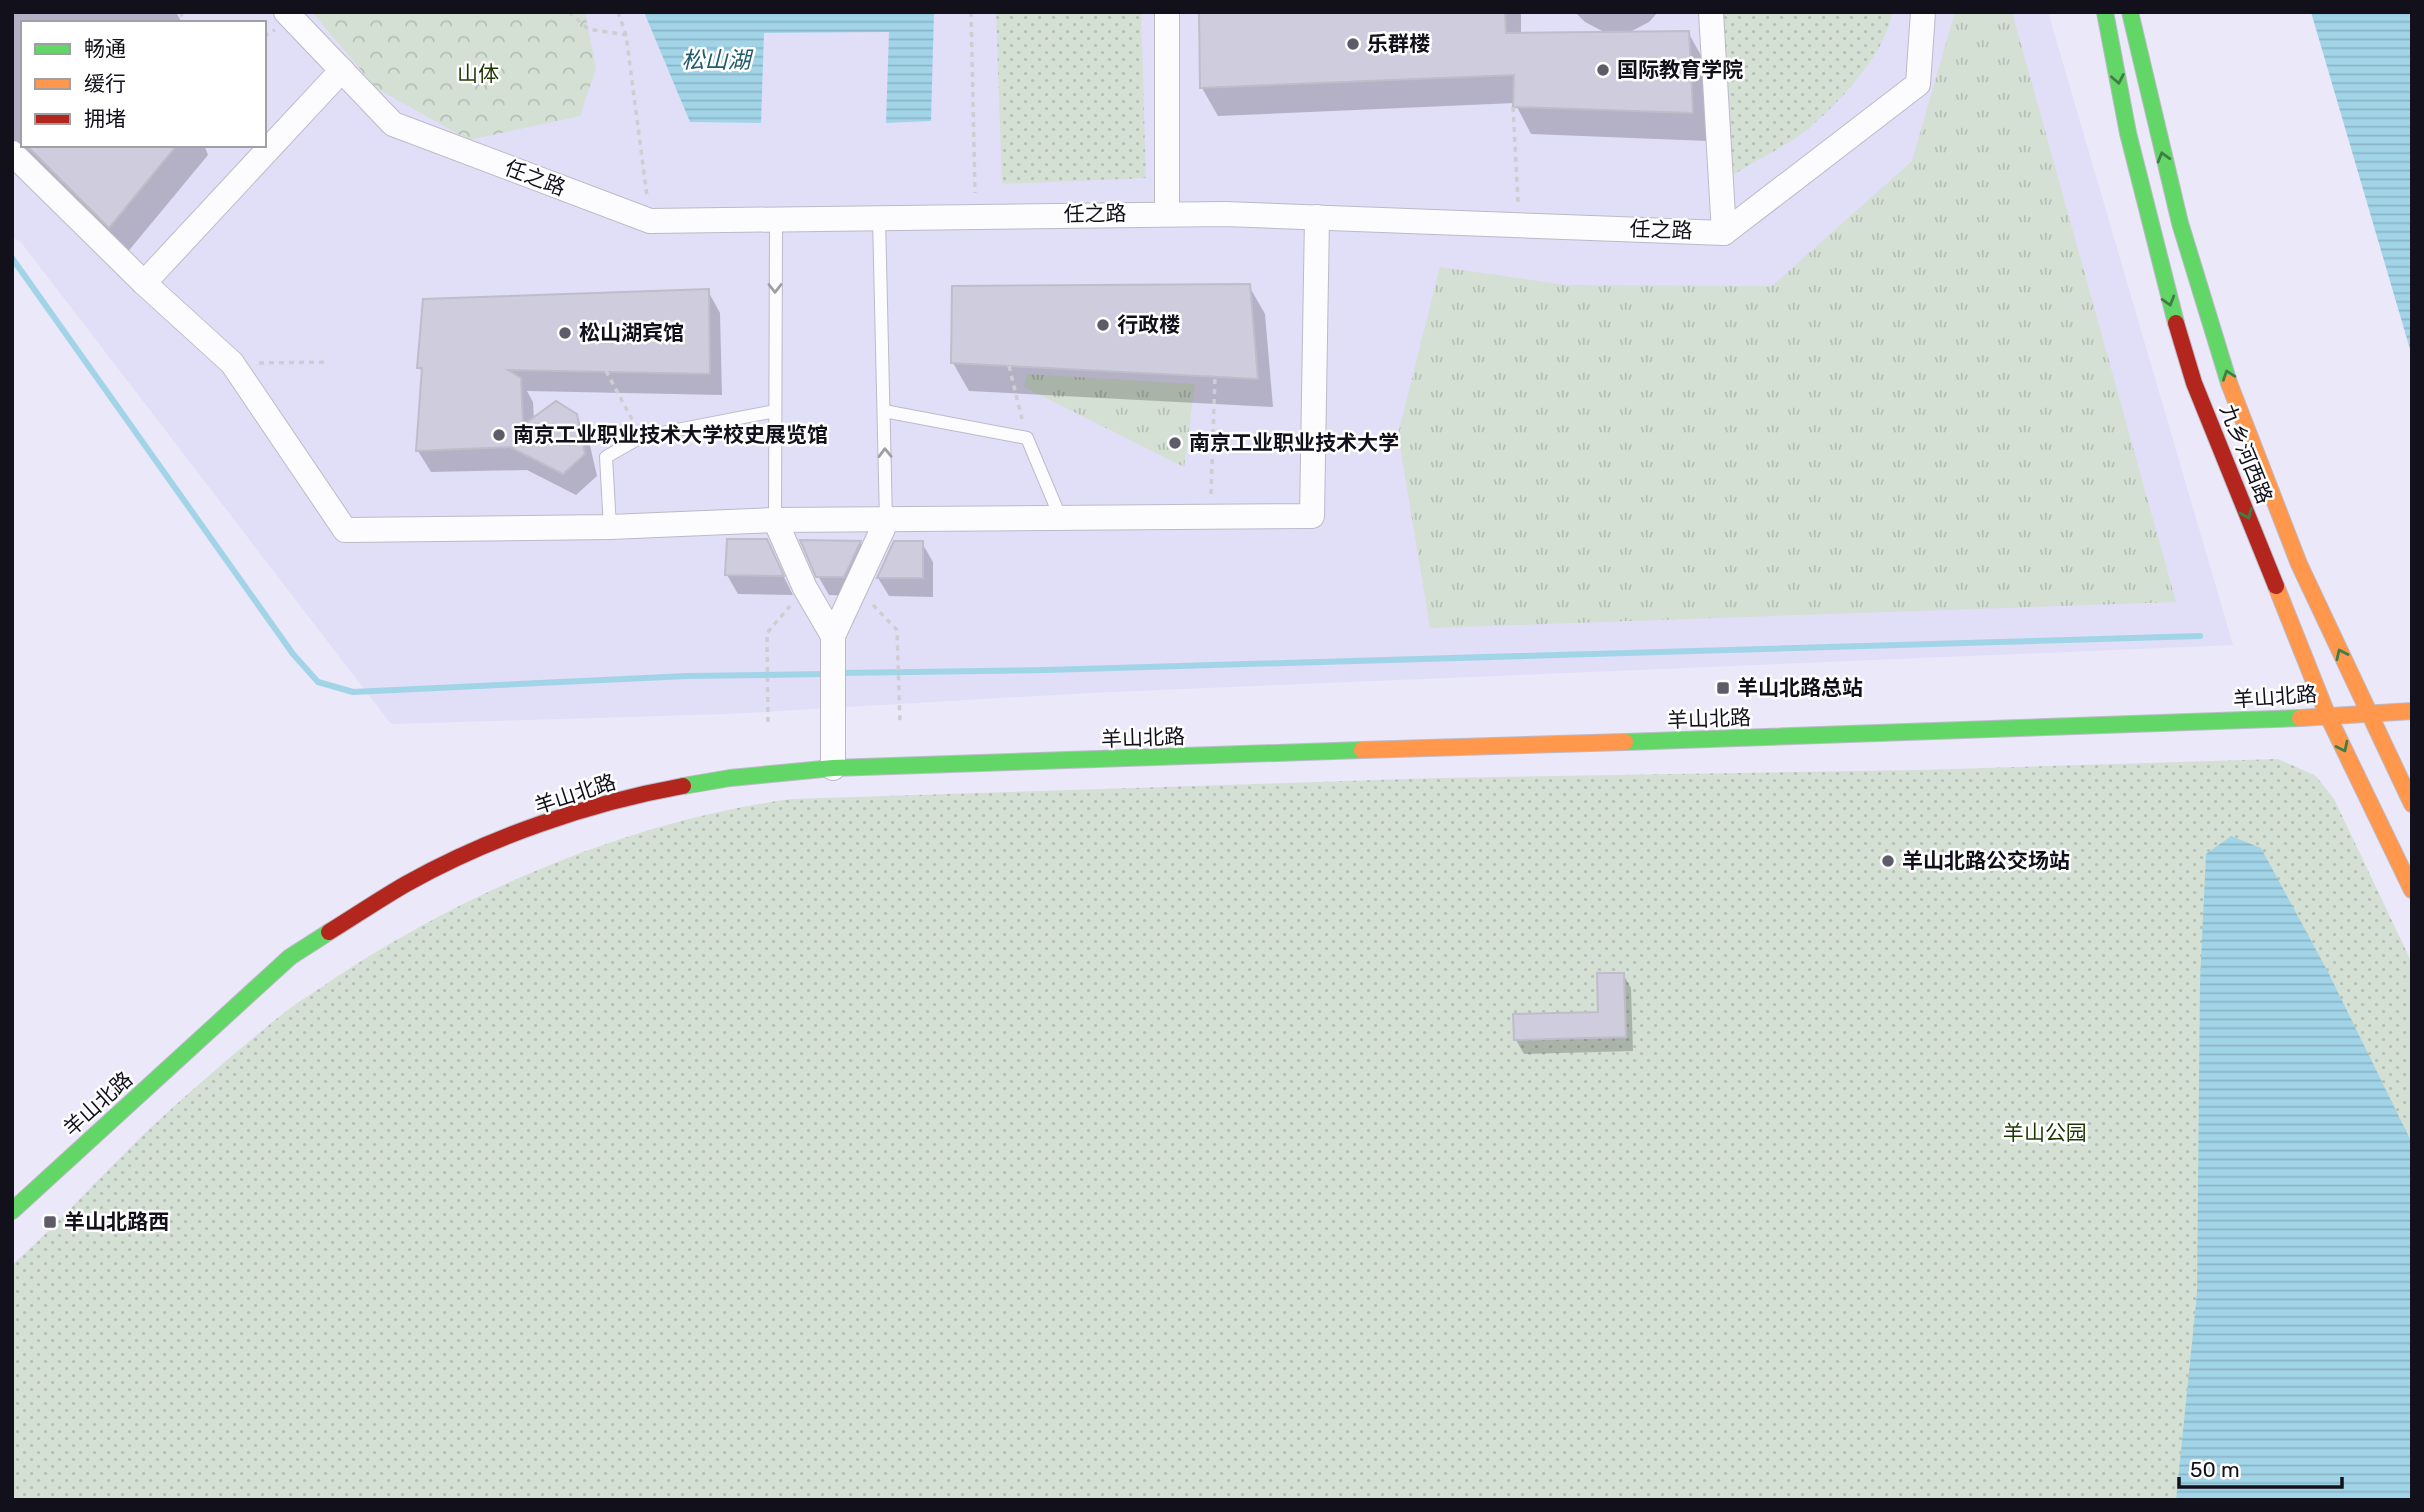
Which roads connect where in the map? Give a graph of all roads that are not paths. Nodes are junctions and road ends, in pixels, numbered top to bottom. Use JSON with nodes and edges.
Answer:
{"nodes":[{"id":1,"x":286,"y":12,"type":"edge"},
{"id":2,"x":1167,"y":12,"type":"edge"},
{"id":3,"x":1711,"y":12,"type":"edge"},
{"id":4,"x":1923,"y":12,"type":"edge"},
{"id":5,"x":2105,"y":12,"type":"edge"},
{"id":6,"x":2130,"y":12,"type":"edge"},
{"id":7,"x":342,"y":71,"type":"junction"},
{"id":8,"x":12,"y":153,"type":"edge"},
{"id":9,"x":1167,"y":213,"type":"junction"},
{"id":10,"x":1317,"y":217,"type":"junction"},
{"id":11,"x":879,"y":218,"type":"junction"},
{"id":12,"x":776,"y":220,"type":"junction"},
{"id":13,"x":1724,"y":233,"type":"junction"},
{"id":14,"x":144,"y":283,"type":"junction"},
{"id":15,"x":775,"y":411,"type":"junction"},
{"id":16,"x":884,"y":411,"type":"junction"},
{"id":17,"x":1061,"y":519,"type":"junction"},
{"id":18,"x":775,"y":520,"type":"junction"},
{"id":19,"x":886,"y":522,"type":"junction"},
{"id":20,"x":610,"y":527,"type":"junction"},
{"id":21,"x":833,"y":636,"type":"junction"},
{"id":22,"x":2412,"y":710,"type":"edge"},
{"id":23,"x":2327,"y":714,"type":"junction"},
{"id":24,"x":2369,"y":715,"type":"junction"},
{"id":25,"x":834,"y":768,"type":"junction"},
{"id":26,"x":2412,"y":804,"type":"edge"},
{"id":27,"x":2412,"y":890,"type":"edge"},
{"id":28,"x":12,"y":1211,"type":"edge"}],
"edges":[{"from":1,"to":7,"type":"street","name":"任之路"},
{"from":2,"to":9,"type":"street"},
{"from":3,"to":13,"type":"street"},
{"from":4,"to":13,"type":"street","name":"任之路"},
{"from":5,"to":23,"type":"street","name":"九乡河西路","one_way":true},
{"from":24,"to":6,"type":"street","name":"九乡河西路","one_way":true},
{"from":7,"to":12,"type":"street","name":"任之路"},
{"from":7,"to":14,"type":"street"},
{"from":8,"to":14,"type":"street"},
{"from":9,"to":10,"type":"street","name":"任之路"},
{"from":9,"to":11,"type":"street","name":"任之路"},
{"from":10,"to":13,"type":"street","name":"任之路"},
{"from":10,"to":17,"type":"street"},
{"from":11,"to":12,"type":"street","name":"任之路"},
{"from":11,"to":16,"type":"lane"},
{"from":12,"to":15,"type":"lane","one_way":true},
{"from":14,"to":20,"type":"street"},
{"from":15,"to":18,"type":"lane"},
{"from":15,"to":20,"type":"lane"},
{"from":16,"to":17,"type":"lane"},
{"from":19,"to":16,"type":"lane","one_way":true},
{"from":17,"to":19,"type":"street"},
{"from":18,"to":19,"type":"street"},
{"from":18,"to":20,"type":"street"},
{"from":18,"to":21,"type":"street"},
{"from":19,"to":21,"type":"street"},
{"from":21,"to":25,"type":"street"},
{"from":22,"to":24,"type":"street","name":"羊山北路"},
{"from":23,"to":24,"type":"street","name":"羊山北路"},
{"from":23,"to":25,"type":"street","name":"羊山北路"},
{"from":23,"to":27,"type":"street","name":"九乡河西路","one_way":true},
{"from":24,"to":26,"type":"street","name":"九乡河西路"},
{"from":25,"to":28,"type":"street","name":"羊山北路"}]}
